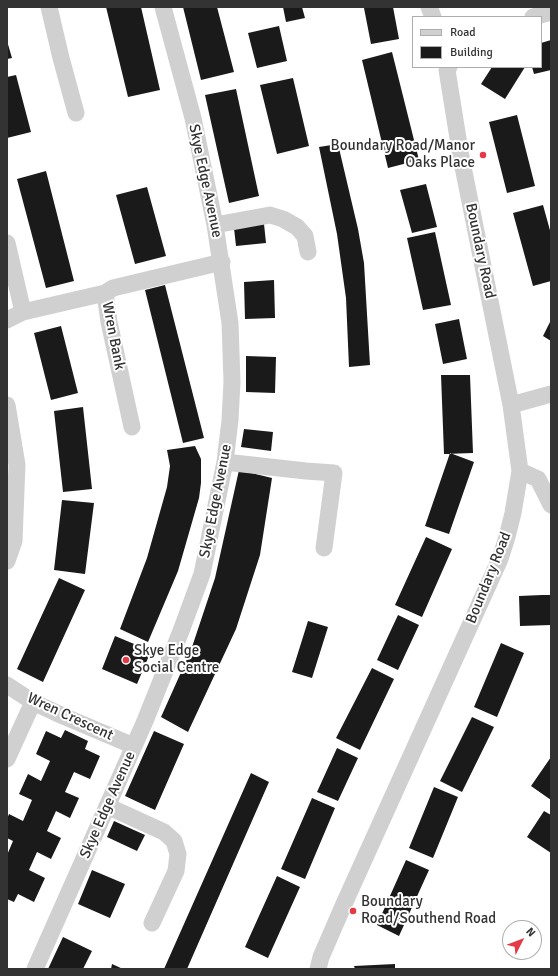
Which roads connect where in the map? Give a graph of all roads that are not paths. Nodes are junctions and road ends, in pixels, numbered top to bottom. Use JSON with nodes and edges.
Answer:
{"nodes":[{"id":1,"x":49,"y":7,"type":"edge"},
{"id":2,"x":163,"y":7,"type":"edge"},
{"id":3,"x":551,"y":12,"type":"edge"},
{"id":4,"x":537,"y":16,"type":"edge"},
{"id":5,"x":448,"y":68,"type":"edge"},
{"id":6,"x":76,"y":113,"type":"dead end"},
{"id":7,"x":215,"y":225,"type":"junction"},
{"id":8,"x":7,"y":242,"type":"edge"},
{"id":9,"x":308,"y":252,"type":"dead end"},
{"id":10,"x":222,"y":262,"type":"junction"},
{"id":11,"x":105,"y":293,"type":"junction"},
{"id":12,"x":24,"y":312,"type":"junction"},
{"id":13,"x":7,"y":320,"type":"edge"},
{"id":14,"x":551,"y":394,"type":"edge"},
{"id":15,"x":7,"y":405,"type":"edge"},
{"id":16,"x":512,"y":405,"type":"junction"},
{"id":17,"x":132,"y":427,"type":"dead end"},
{"id":18,"x":225,"y":462,"type":"junction"},
{"id":19,"x":520,"y":471,"type":"junction"},
{"id":20,"x":551,"y":504,"type":"edge"},
{"id":21,"x":324,"y":548,"type":"dead end"},
{"id":22,"x":7,"y":561,"type":"edge"},
{"id":23,"x":7,"y":685,"type":"edge"},
{"id":24,"x":33,"y":702,"type":"junction"},
{"id":25,"x":134,"y":746,"type":"junction"},
{"id":26,"x":7,"y":759,"type":"edge"},
{"id":27,"x":107,"y":806,"type":"junction"},
{"id":28,"x":152,"y":923,"type":"dead end"},
{"id":29,"x":35,"y":969,"type":"edge"},
{"id":30,"x":318,"y":969,"type":"edge"}],
"edges":[{"from":1,"to":6,"type":"street"},
{"from":2,"to":7,"type":"street","name":"Skye Edge Avenue"},
{"from":3,"to":4,"type":"street"},
{"from":5,"to":16,"type":"street","name":"Boundary Road"},
{"from":7,"to":9,"type":"street"},
{"from":7,"to":10,"type":"street","name":"Skye Edge Avenue"},
{"from":8,"to":12,"type":"street"},
{"from":10,"to":11,"type":"street","name":"Wren Bank"},
{"from":10,"to":18,"type":"street","name":"Skye Edge Avenue"},
{"from":11,"to":12,"type":"street"},
{"from":11,"to":17,"type":"street","name":"Wren Bank"},
{"from":12,"to":13,"type":"street"},
{"from":14,"to":16,"type":"street"},
{"from":15,"to":22,"type":"street"},
{"from":16,"to":19,"type":"street","name":"Boundary Road"},
{"from":18,"to":21,"type":"street"},
{"from":18,"to":25,"type":"street","name":"Skye Edge Avenue"},
{"from":19,"to":20,"type":"street"},
{"from":19,"to":30,"type":"street","name":"Boundary Road"},
{"from":23,"to":24,"type":"street","name":"Wren Crescent"},
{"from":24,"to":25,"type":"street","name":"Wren Crescent"},
{"from":24,"to":26,"type":"street"},
{"from":25,"to":27,"type":"street","name":"Skye Edge Avenue"},
{"from":27,"to":28,"type":"street"},
{"from":27,"to":29,"type":"street","name":"Skye Edge Avenue"}]}
